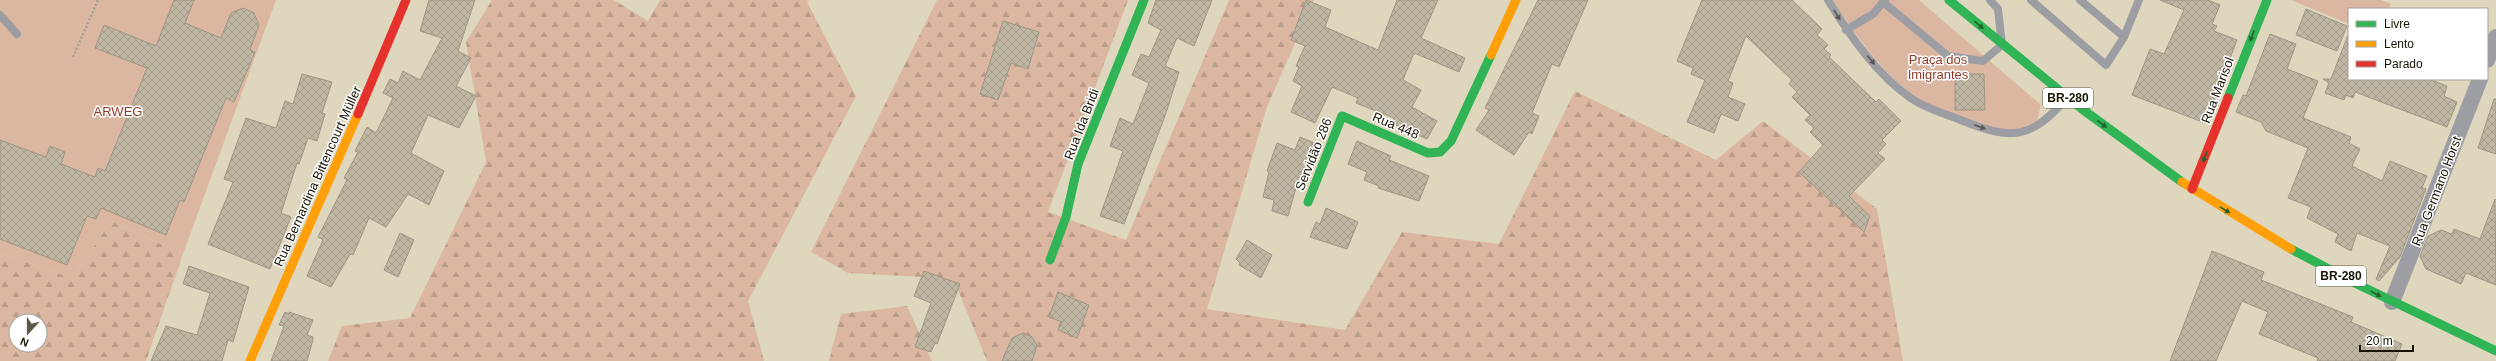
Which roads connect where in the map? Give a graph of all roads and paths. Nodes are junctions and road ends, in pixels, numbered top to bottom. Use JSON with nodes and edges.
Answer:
{"nodes":[{"id":1,"x":98,"y":0,"type":"edge"},
{"id":2,"x":406,"y":0,"type":"edge"},
{"id":3,"x":1144,"y":0,"type":"edge"},
{"id":4,"x":1516,"y":0,"type":"edge"},
{"id":5,"x":1828,"y":0,"type":"edge"},
{"id":6,"x":1949,"y":0,"type":"edge"},
{"id":7,"x":1990,"y":0,"type":"edge"},
{"id":8,"x":2031,"y":0,"type":"edge"},
{"id":9,"x":2080,"y":0,"type":"edge"},
{"id":10,"x":2139,"y":0,"type":"edge"},
{"id":11,"x":2267,"y":0,"type":"edge"},
{"id":12,"x":1884,"y":1,"type":"edge"},
{"id":13,"x":0,"y":15,"type":"edge"},
{"id":14,"x":1846,"y":30,"type":"junction"},
{"id":15,"x":17,"y":34,"type":"dead end"},
{"id":16,"x":2124,"y":37,"type":"junction"},
{"id":17,"x":2496,"y":37,"type":"edge"},
{"id":18,"x":2002,"y":45,"type":"junction"},
{"id":19,"x":73,"y":57,"type":"dead end"},
{"id":20,"x":2488,"y":57,"type":"edge"},
{"id":21,"x":2480,"y":80,"type":"edge"},
{"id":22,"x":2067,"y":98,"type":"junction"},
{"id":23,"x":1342,"y":116,"type":"joint"},
{"id":24,"x":2192,"y":189,"type":"junction"},
{"id":25,"x":1308,"y":202,"type":"dead end"},
{"id":26,"x":1050,"y":260,"type":"dead end"},
{"id":27,"x":2392,"y":302,"type":"junction"},
{"id":28,"x":2496,"y":351,"type":"edge"},
{"id":29,"x":250,"y":361,"type":"edge"}],
"edges":[{"from":1,"to":19,"type":"path"},
{"from":2,"to":29,"type":"main road","name":"Rua Bernardina Bittencourt Müller"},
{"from":3,"to":26,"type":"main road","name":"Rua Ida Bridi"},
{"from":4,"to":23,"type":"main road","name":"Rua 448"},
{"from":5,"to":14,"type":"lane","one_way":true},
{"from":6,"to":18,"type":"main road","number":"BR-280","one_way":true},
{"from":7,"to":18,"type":"lane"},
{"from":8,"to":16,"type":"lane"},
{"from":9,"to":16,"type":"lane"},
{"from":10,"to":16,"type":"lane"},
{"from":11,"to":24,"type":"main road","name":"Rua Marisol","one_way":true},
{"from":12,"to":14,"type":"lane"},
{"from":12,"to":18,"type":"lane"},
{"from":13,"to":15,"type":"lane"},
{"from":14,"to":22,"type":"lane","one_way":true},
{"from":17,"to":20,"type":"street"},
{"from":18,"to":22,"type":"main road","number":"BR-280"},
{"from":21,"to":27,"type":"street","name":"Rua Germano Horst"},
{"from":22,"to":24,"type":"main road","number":"BR-280","one_way":true},
{"from":23,"to":25,"type":"main road","name":"Servidão 286"},
{"from":24,"to":27,"type":"main road","number":"BR-280","one_way":true},
{"from":27,"to":28,"type":"main road","number":"BR-280"}]}
